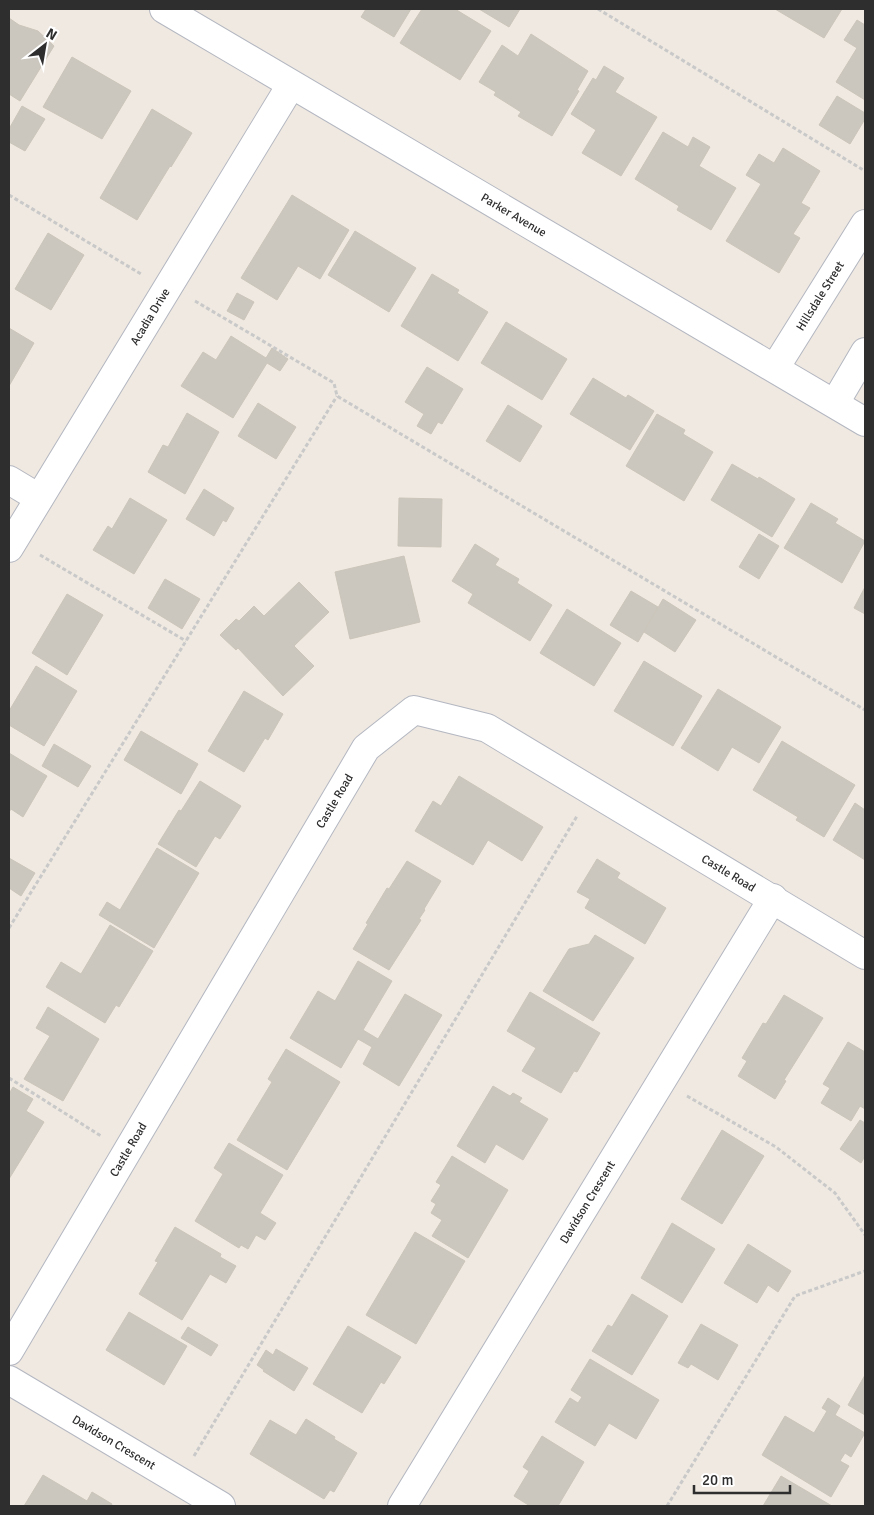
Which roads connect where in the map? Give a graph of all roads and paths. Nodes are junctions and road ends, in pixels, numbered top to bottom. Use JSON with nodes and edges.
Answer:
{"nodes":[{"id":1,"x":164,"y":9,"type":"edge"},
{"id":2,"x":598,"y":9,"type":"edge"},
{"id":3,"x":291,"y":85,"type":"junction"},
{"id":4,"x":865,"y":171,"type":"edge"},
{"id":5,"x":9,"y":195,"type":"edge"},
{"id":6,"x":865,"y":224,"type":"edge"},
{"id":7,"x":167,"y":287,"type":"junction"},
{"id":8,"x":865,"y":352,"type":"edge"},
{"id":9,"x":775,"y":368,"type":"junction"},
{"id":10,"x":337,"y":396,"type":"junction"},
{"id":11,"x":835,"y":403,"type":"junction"},
{"id":12,"x":865,"y":422,"type":"edge"},
{"id":13,"x":9,"y":480,"type":"edge"},
{"id":14,"x":39,"y":498,"type":"junction"},
{"id":15,"x":12,"y":544,"type":"edge"},
{"id":16,"x":186,"y":641,"type":"junction"},
{"id":17,"x":865,"y":710,"type":"edge"},
{"id":18,"x":592,"y":792,"type":"junction"},
{"id":19,"x":772,"y":898,"type":"junction"},
{"id":20,"x":9,"y":928,"type":"edge"},
{"id":21,"x":865,"y":955,"type":"edge"},
{"id":22,"x":9,"y":1078,"type":"edge"},
{"id":23,"x":660,"y":1082,"type":"junction"},
{"id":24,"x":126,"y":1152,"type":"junction"},
{"id":25,"x":865,"y":1235,"type":"edge"},
{"id":26,"x":865,"y":1271,"type":"edge"},
{"id":27,"x":9,"y":1351,"type":"edge"},
{"id":28,"x":9,"y":1380,"type":"edge"},
{"id":29,"x":179,"y":1481,"type":"junction"},
{"id":30,"x":221,"y":1506,"type":"edge"},
{"id":31,"x":402,"y":1506,"type":"edge"},
{"id":32,"x":667,"y":1506,"type":"edge"}],
"edges":[{"from":1,"to":3,"type":"street","name":"Parker Avenue"},
{"from":2,"to":4,"type":"path"},
{"from":3,"to":7,"type":"street","name":"Acadia Drive"},
{"from":3,"to":9,"type":"street","name":"Parker Avenue"},
{"from":5,"to":7,"type":"path"},
{"from":6,"to":9,"type":"street","name":"Hillsdale Street"},
{"from":7,"to":10,"type":"path"},
{"from":7,"to":14,"type":"street","name":"Acadia Drive"},
{"from":8,"to":11,"type":"street"},
{"from":9,"to":11,"type":"street","name":"Parker Avenue"},
{"from":10,"to":16,"type":"path"},
{"from":10,"to":17,"type":"path"},
{"from":11,"to":12,"type":"street","name":"Parker Avenue"},
{"from":13,"to":14,"type":"street"},
{"from":14,"to":15,"type":"street","name":"Acadia Drive"},
{"from":15,"to":16,"type":"path"},
{"from":16,"to":20,"type":"path"},
{"from":18,"to":19,"type":"street","name":"Castle Road"},
{"from":18,"to":24,"type":"street","name":"Castle Road"},
{"from":18,"to":29,"type":"path"},
{"from":19,"to":21,"type":"street","name":"Castle Road"},
{"from":19,"to":23,"type":"street","name":"Davidson Crescent"},
{"from":22,"to":24,"type":"path"},
{"from":23,"to":25,"type":"path"},
{"from":23,"to":31,"type":"street","name":"Davidson Crescent"},
{"from":24,"to":27,"type":"street","name":"Castle Road"},
{"from":26,"to":32,"type":"path"},
{"from":28,"to":29,"type":"street","name":"Davidson Crescent"},
{"from":29,"to":30,"type":"street","name":"Davidson Crescent"}]}
